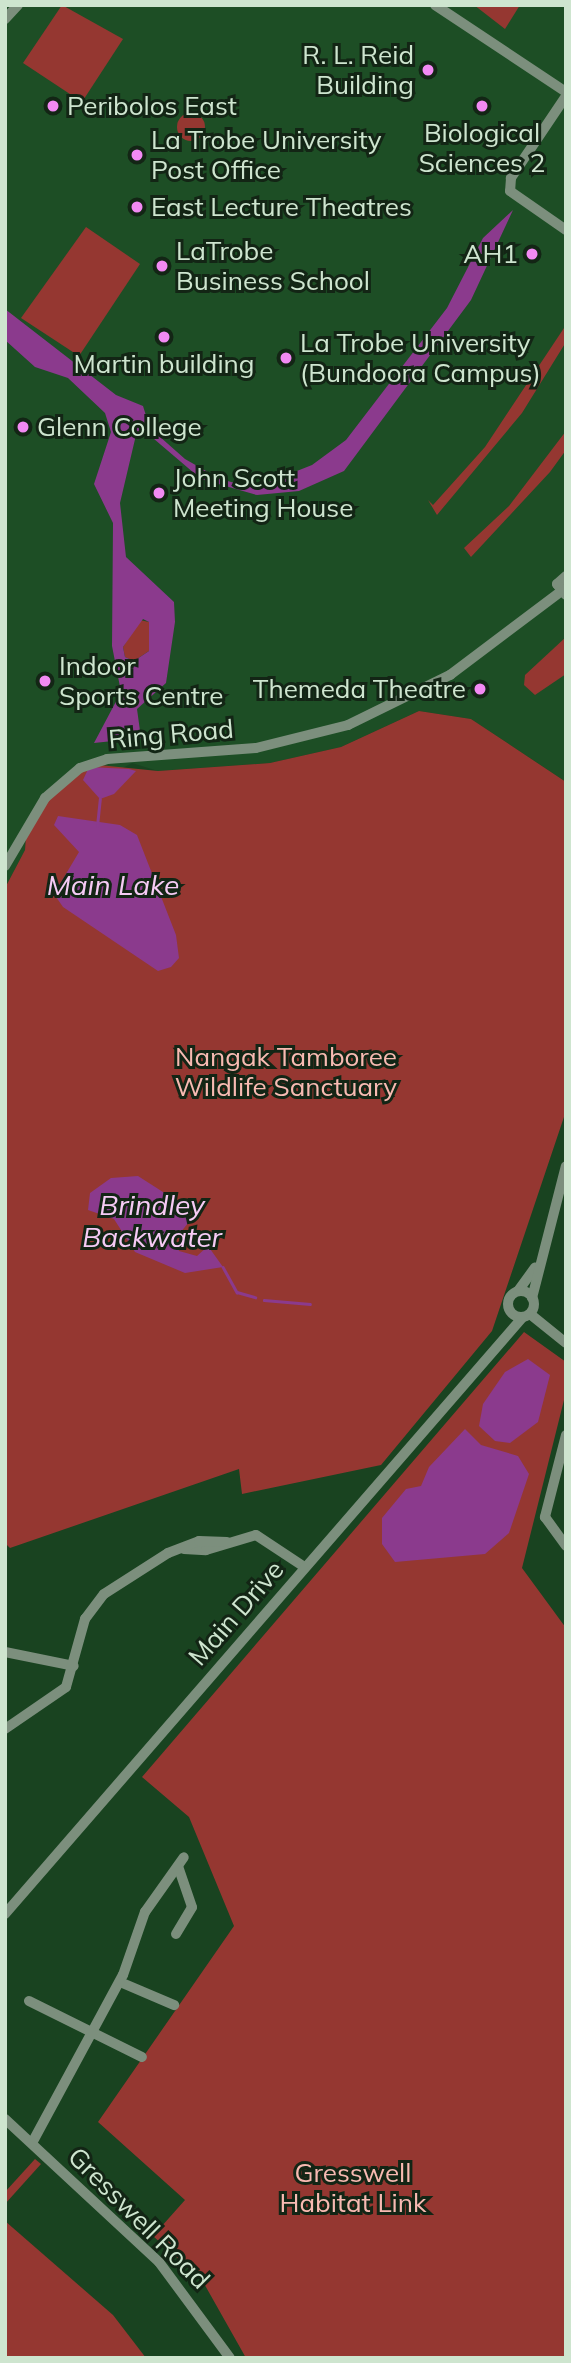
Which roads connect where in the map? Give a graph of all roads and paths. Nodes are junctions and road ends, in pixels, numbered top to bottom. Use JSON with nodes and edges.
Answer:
{"nodes":[{"id":1,"x":18,"y":5,"type":"edge"},
{"id":2,"x":435,"y":5,"type":"edge"},
{"id":3,"x":5,"y":19,"type":"edge"},
{"id":4,"x":566,"y":94,"type":"edge"},
{"id":5,"x":566,"y":230,"type":"edge"},
{"id":6,"x":566,"y":576,"type":"edge"},
{"id":7,"x":563,"y":594,"type":"edge"},
{"id":8,"x":5,"y":866,"type":"edge"},
{"id":9,"x":566,"y":1166,"type":"edge"},
{"id":10,"x":562,"y":1197,"type":"edge"},
{"id":11,"x":537,"y":1265,"type":"junction"},
{"id":12,"x":517,"y":1291,"type":"junction"},
{"id":13,"x":532,"y":1297,"type":"junction"},
{"id":14,"x":509,"y":1312,"type":"junction"},
{"id":15,"x":526,"y":1316,"type":"junction"},
{"id":16,"x":498,"y":1339,"type":"junction"},
{"id":17,"x":566,"y":1343,"type":"edge"},
{"id":18,"x":566,"y":1435,"type":"edge"},
{"id":19,"x":566,"y":1546,"type":"edge"},
{"id":20,"x":303,"y":1566,"type":"junction"},
{"id":21,"x":5,"y":1652,"type":"edge"},
{"id":22,"x":71,"y":1665,"type":"junction"},
{"id":23,"x":5,"y":1729,"type":"edge"},
{"id":24,"x":5,"y":1914,"type":"edge"},
{"id":25,"x":176,"y":1934,"type":"dead end"},
{"id":26,"x":120,"y":1982,"type":"junction"},
{"id":27,"x":29,"y":2001,"type":"dead end"},
{"id":28,"x":174,"y":2005,"type":"dead end"},
{"id":29,"x":92,"y":2033,"type":"junction"},
{"id":30,"x":142,"y":2057,"type":"dead end"},
{"id":31,"x":5,"y":2119,"type":"edge"},
{"id":32,"x":32,"y":2143,"type":"junction"},
{"id":33,"x":230,"y":2358,"type":"edge"}],
"edges":[{"from":1,"to":3,"type":"street"},
{"from":2,"to":4,"type":"street"},
{"from":4,"to":5,"type":"street"},
{"from":6,"to":7,"type":"street"},
{"from":7,"to":8,"type":"street","name":"Ring Road"},
{"from":9,"to":10,"type":"street"},
{"from":10,"to":11,"type":"street"},
{"from":11,"to":12,"type":"street"},
{"from":11,"to":13,"type":"street"},
{"from":12,"to":13,"type":"street"},
{"from":12,"to":14,"type":"street","name":"Main Drive"},
{"from":13,"to":15,"type":"street"},
{"from":14,"to":15,"type":"street"},
{"from":14,"to":16,"type":"street","name":"Main Drive"},
{"from":15,"to":16,"type":"street","name":"Main Drive"},
{"from":15,"to":17,"type":"street"},
{"from":16,"to":20,"type":"street","name":"Main Drive"},
{"from":18,"to":19,"type":"street"},
{"from":20,"to":22,"type":"street"},
{"from":20,"to":24,"type":"street","name":"Main Drive"},
{"from":21,"to":22,"type":"street"},
{"from":22,"to":23,"type":"street"},
{"from":25,"to":26,"type":"street"},
{"from":26,"to":28,"type":"street"},
{"from":26,"to":29,"type":"street"},
{"from":27,"to":29,"type":"street"},
{"from":29,"to":30,"type":"street"},
{"from":29,"to":32,"type":"street"},
{"from":31,"to":32,"type":"street","name":"Gresswell Road"},
{"from":32,"to":33,"type":"street","name":"Gresswell Road"}]}
